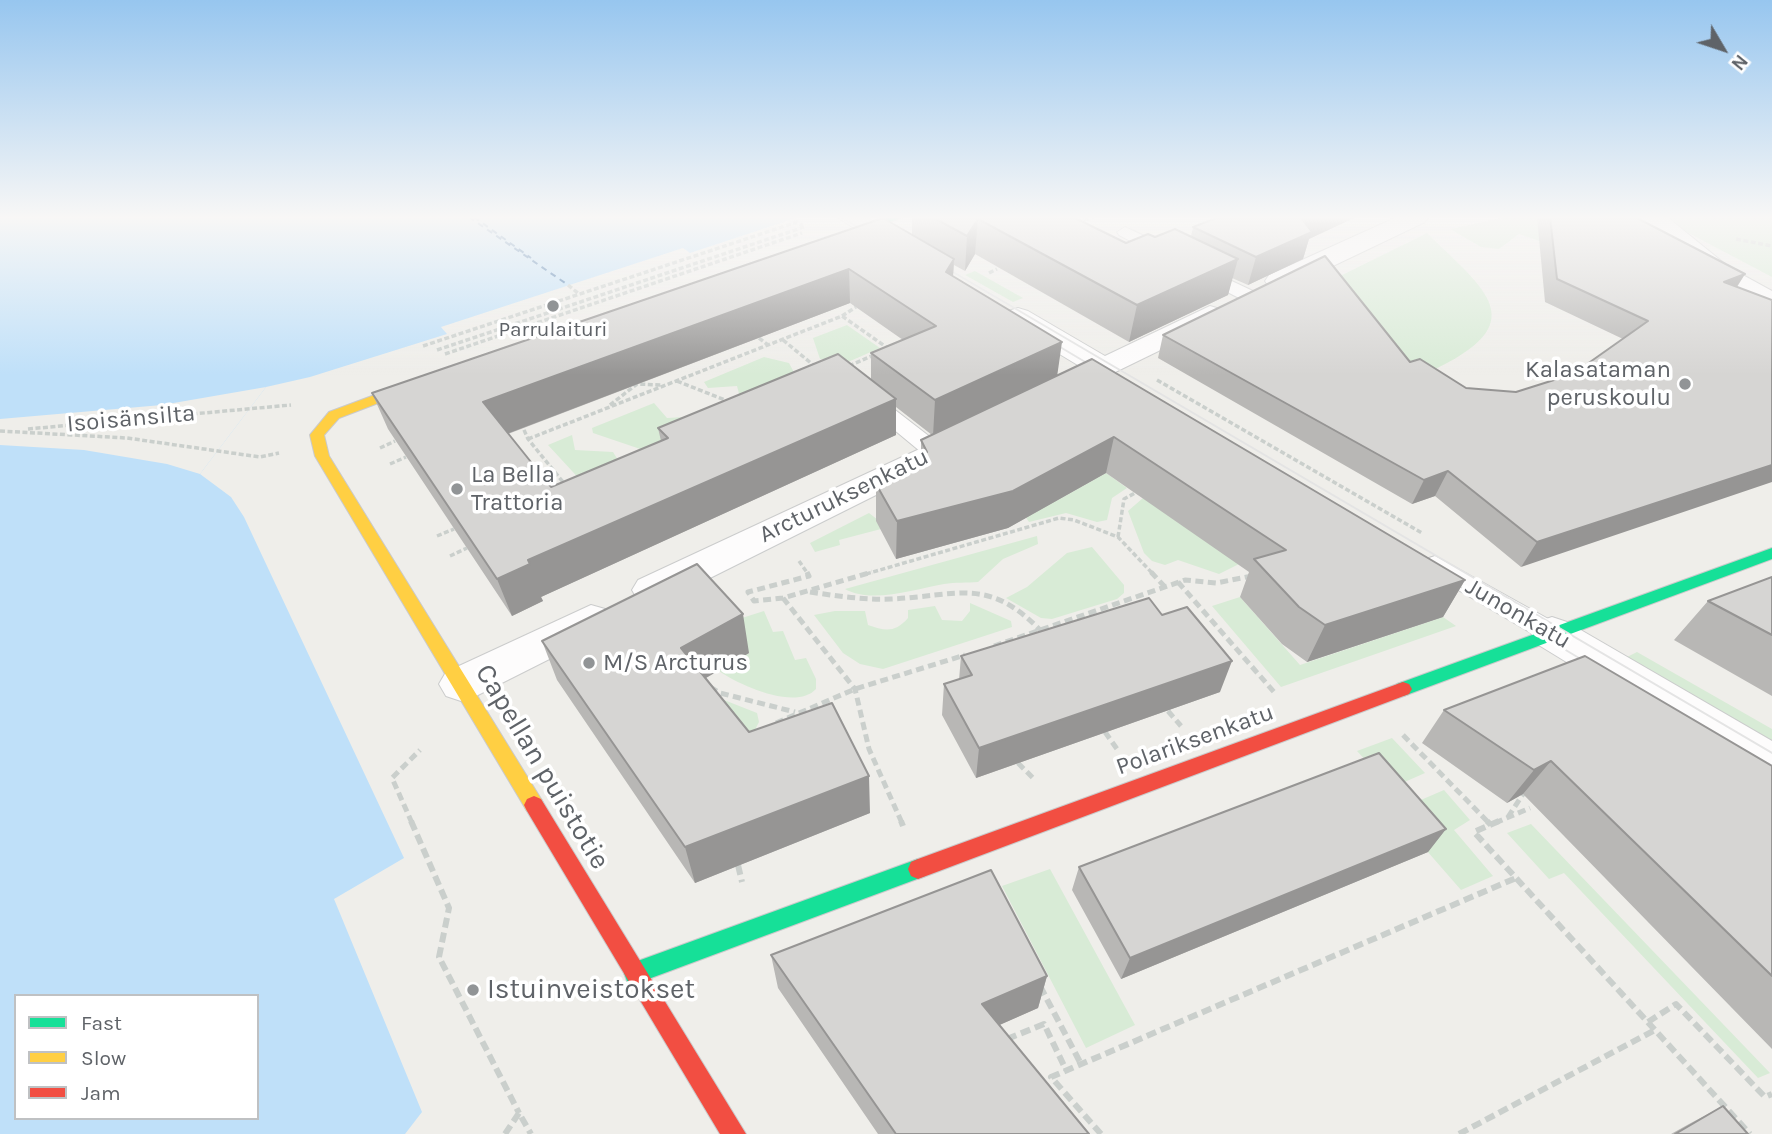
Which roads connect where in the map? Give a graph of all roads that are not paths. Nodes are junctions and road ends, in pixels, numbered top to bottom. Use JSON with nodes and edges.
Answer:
{"nodes":[{"id":1,"x":1198,"y":270,"type":"edge"},
{"id":2,"x":1304,"y":270,"type":"edge"},
{"id":3,"x":1715,"y":270,"type":"edge"},
{"id":4,"x":1249,"y":296,"type":"junction"},
{"id":5,"x":990,"y":300,"type":"edge"},
{"id":6,"x":1772,"y":302,"type":"edge"},
{"id":7,"x":822,"y":373,"type":"edge"},
{"id":8,"x":1113,"y":374,"type":"junction"},
{"id":9,"x":441,"y":375,"type":"edge"},
{"id":10,"x":1027,"y":407,"type":"edge"},
{"id":11,"x":981,"y":429,"type":"edge"},
{"id":12,"x":935,"y":452,"type":"junction"},
{"id":13,"x":1420,"y":544,"type":"road end"},
{"id":14,"x":1772,"y":552,"type":"edge"},
{"id":15,"x":1552,"y":634,"type":"junction"},
{"id":16,"x":461,"y":684,"type":"junction"},
{"id":17,"x":1772,"y":764,"type":"edge"},
{"id":18,"x":635,"y":973,"type":"junction"},
{"id":19,"x":734,"y":1134,"type":"edge"}],
"edges":[{"from":1,"to":4,"type":"lane"},
{"from":2,"to":4,"type":"street"},
{"from":3,"to":6,"type":"street"},
{"from":4,"to":8,"type":"street"},
{"from":5,"to":8,"type":"street"},
{"from":7,"to":12,"type":"lane"},
{"from":8,"to":10,"type":"street"},
{"from":9,"to":16,"type":"street","name":"Capellan puistotie"},
{"from":11,"to":12,"type":"street","name":"Arcturuksenkatu"},
{"from":12,"to":16,"type":"street","name":"Arcturuksenkatu"},
{"from":13,"to":15,"type":"lane","name":"Junonkatu"},
{"from":14,"to":15,"type":"street","name":"Polariksenkatu"},
{"from":15,"to":17,"type":"street","name":"Junonkatu"},
{"from":15,"to":18,"type":"street","name":"Polariksenkatu"},
{"from":16,"to":18,"type":"street","name":"Capellan puistotie"},
{"from":18,"to":19,"type":"street","name":"Capellan puistotie"}]}
